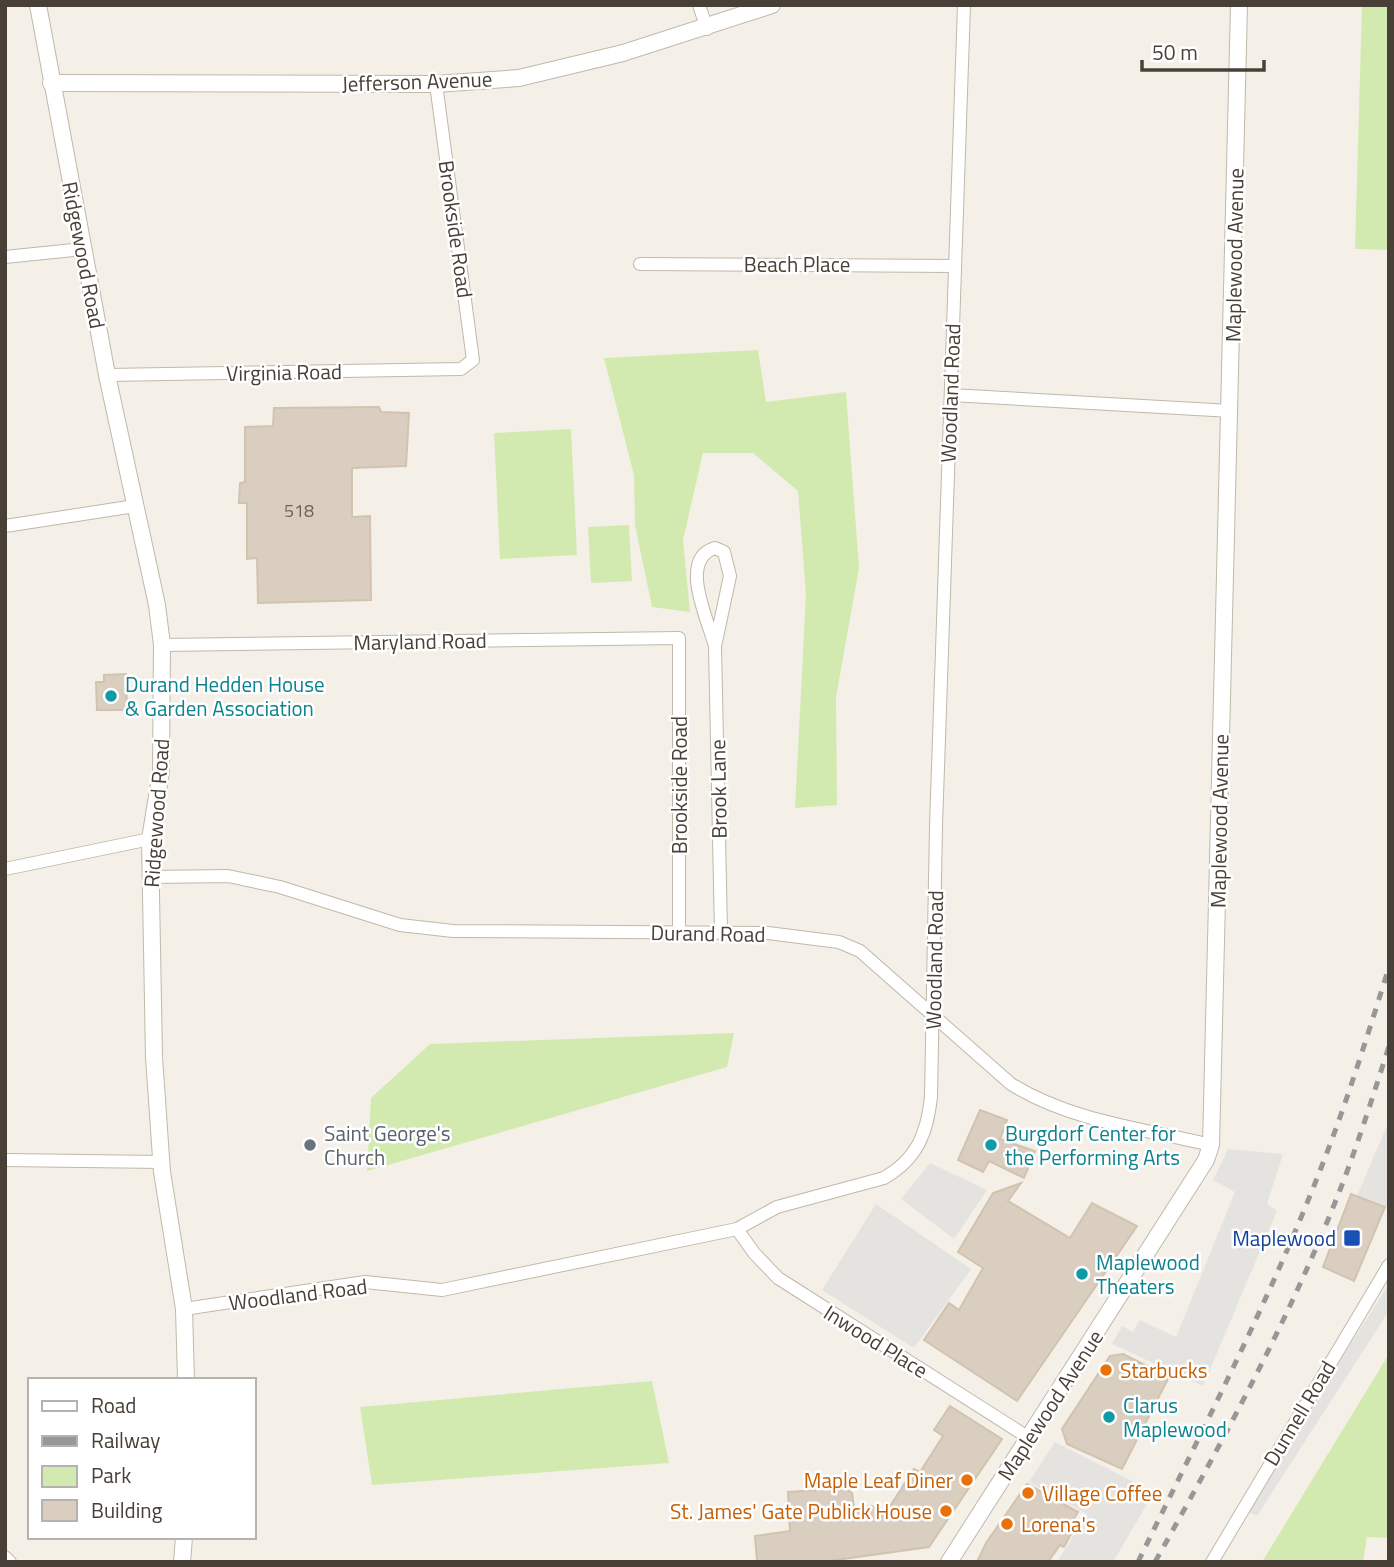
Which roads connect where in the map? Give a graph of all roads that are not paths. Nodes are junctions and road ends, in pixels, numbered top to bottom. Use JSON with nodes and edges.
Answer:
{"nodes":[{"id":1,"x":38,"y":5,"type":"edge"},
{"id":2,"x":699,"y":5,"type":"edge"},
{"id":3,"x":772,"y":5,"type":"edge"},
{"id":4,"x":964,"y":5,"type":"edge"},
{"id":5,"x":1239,"y":5,"type":"edge"},
{"id":6,"x":707,"y":29,"type":"junction"},
{"id":7,"x":51,"y":83,"type":"junction"},
{"id":8,"x":436,"y":84,"type":"junction"},
{"id":9,"x":83,"y":249,"type":"junction"},
{"id":10,"x":5,"y":257,"type":"edge"},
{"id":11,"x":640,"y":264,"type":"dead end"},
{"id":12,"x":954,"y":265,"type":"junction"},
{"id":13,"x":461,"y":369,"type":"joint"},
{"id":14,"x":107,"y":374,"type":"junction"},
{"id":15,"x":951,"y":395,"type":"junction"},
{"id":16,"x":1231,"y":411,"type":"junction"},
{"id":17,"x":135,"y":506,"type":"junction"},
{"id":18,"x":5,"y":526,"type":"edge"},
{"id":19,"x":679,"y":638,"type":"joint"},
{"id":20,"x":162,"y":645,"type":"junction"},
{"id":21,"x":715,"y":646,"type":"junction"},
{"id":22,"x":150,"y":839,"type":"junction"},
{"id":23,"x":5,"y":869,"type":"edge"},
{"id":24,"x":149,"y":877,"type":"junction"},
{"id":25,"x":678,"y":932,"type":"junction"},
{"id":26,"x":721,"y":932,"type":"junction"},
{"id":27,"x":933,"y":1014,"type":"junction"},
{"id":28,"x":1211,"y":1145,"type":"junction"},
{"id":29,"x":5,"y":1160,"type":"edge"},
{"id":30,"x":162,"y":1162,"type":"junction"},
{"id":31,"x":737,"y":1228,"type":"junction"},
{"id":32,"x":1389,"y":1265,"type":"edge"},
{"id":33,"x":184,"y":1309,"type":"junction"},
{"id":34,"x":186,"y":1378,"type":"edge"},
{"id":35,"x":1028,"y":1438,"type":"junction"},
{"id":36,"x":184,"y":1539,"type":"edge"},
{"id":37,"x":5,"y":1557,"type":"edge"},
{"id":38,"x":10,"y":1562,"type":"edge"},
{"id":39,"x":182,"y":1562,"type":"edge"},
{"id":40,"x":949,"y":1562,"type":"edge"},
{"id":41,"x":1212,"y":1562,"type":"edge"}],
"edges":[{"from":1,"to":7,"type":"street","name":"Ridgewood Road"},
{"from":2,"to":6,"type":"street"},
{"from":3,"to":6,"type":"street","name":"Jefferson Avenue"},
{"from":4,"to":12,"type":"street","name":"Woodland Road"},
{"from":5,"to":16,"type":"street","name":"Maplewood Avenue"},
{"from":6,"to":8,"type":"street","name":"Jefferson Avenue"},
{"from":7,"to":8,"type":"street","name":"Jefferson Avenue"},
{"from":7,"to":9,"type":"street","name":"Ridgewood Road"},
{"from":8,"to":13,"type":"street","name":"Brookside Road"},
{"from":9,"to":10,"type":"street"},
{"from":9,"to":14,"type":"street","name":"Ridgewood Road"},
{"from":11,"to":12,"type":"street","name":"Beach Place"},
{"from":12,"to":15,"type":"street","name":"Woodland Road"},
{"from":13,"to":14,"type":"street","name":"Virginia Road"},
{"from":14,"to":17,"type":"street","name":"Ridgewood Road"},
{"from":15,"to":16,"type":"street"},
{"from":15,"to":27,"type":"street","name":"Woodland Road"},
{"from":16,"to":28,"type":"street","name":"Maplewood Avenue"},
{"from":17,"to":18,"type":"street"},
{"from":17,"to":20,"type":"street","name":"Ridgewood Road"},
{"from":19,"to":20,"type":"street","name":"Maryland Road"},
{"from":19,"to":25,"type":"street","name":"Brookside Road"},
{"from":20,"to":22,"type":"street","name":"Ridgewood Road"},
{"from":21,"to":21,"type":"street","name":"Brook Lane"},
{"from":21,"to":26,"type":"street","name":"Brook Lane"},
{"from":22,"to":23,"type":"street"},
{"from":22,"to":24,"type":"street","name":"Ridgewood Road"},
{"from":24,"to":25,"type":"street","name":"Durand Road"},
{"from":24,"to":30,"type":"street","name":"Ridgewood Road"},
{"from":25,"to":26,"type":"street","name":"Durand Road"},
{"from":26,"to":27,"type":"street","name":"Durand Road"},
{"from":27,"to":28,"type":"street","name":"Durand Road"},
{"from":27,"to":31,"type":"street","name":"Woodland Road"},
{"from":28,"to":35,"type":"street","name":"Maplewood Avenue"},
{"from":29,"to":30,"type":"street"},
{"from":30,"to":33,"type":"street","name":"Ridgewood Road"},
{"from":31,"to":33,"type":"street","name":"Woodland Road"},
{"from":31,"to":35,"type":"street","name":"Inwood Place"},
{"from":32,"to":41,"type":"street","name":"Dunnell Road"},
{"from":33,"to":34,"type":"street","name":"Ridgewood Road"},
{"from":35,"to":40,"type":"street","name":"Maplewood Avenue"},
{"from":36,"to":39,"type":"street"},
{"from":37,"to":38,"type":"street"}]}
